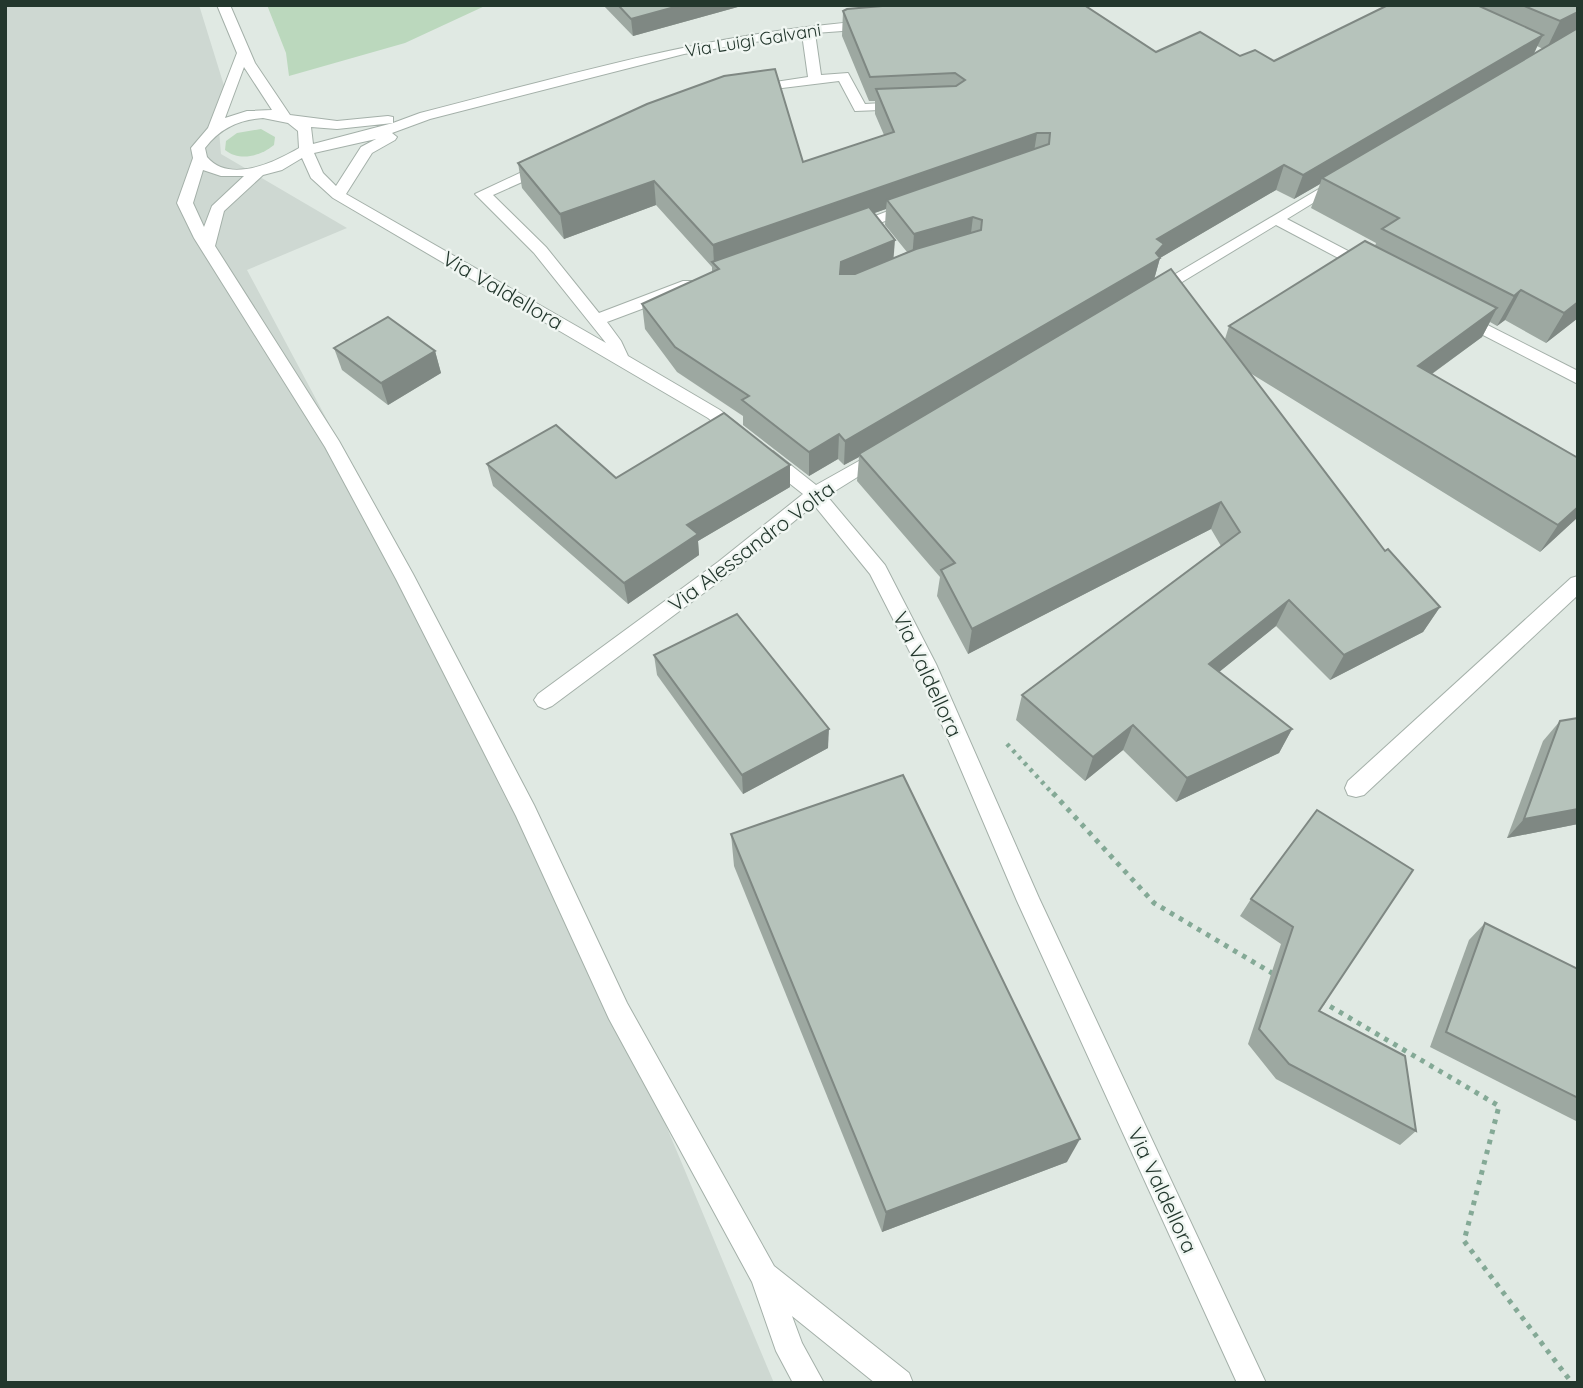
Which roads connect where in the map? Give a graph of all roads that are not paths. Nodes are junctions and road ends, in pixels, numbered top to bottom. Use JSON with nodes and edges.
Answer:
{"nodes":[{"id":1,"x":223,"y":5,"type":"edge"},
{"id":2,"x":878,"y":24,"type":"edge"},
{"id":3,"x":808,"y":29,"type":"junction"},
{"id":4,"x":244,"y":51,"type":"junction"},
{"id":5,"x":816,"y":80,"type":"junction"},
{"id":6,"x":734,"y":92,"type":"edge"},
{"id":7,"x":913,"y":106,"type":"edge"},
{"id":8,"x":425,"y":116,"type":"junction"},
{"id":9,"x":290,"y":118,"type":"junction"},
{"id":10,"x":214,"y":127,"type":"junction"},
{"id":11,"x":306,"y":150,"type":"junction"},
{"id":12,"x":200,"y":158,"type":"junction"},
{"id":13,"x":557,"y":161,"type":"edge"},
{"id":14,"x":1358,"y":170,"type":"edge"},
{"id":15,"x":258,"y":172,"type":"junction"},
{"id":16,"x":338,"y":195,"type":"junction"},
{"id":17,"x":929,"y":201,"type":"edge"},
{"id":18,"x":1276,"y":219,"type":"junction"},
{"id":19,"x":871,"y":221,"type":"junction"},
{"id":20,"x":837,"y":233,"type":"edge"},
{"id":21,"x":886,"y":240,"type":"edge"},
{"id":22,"x":207,"y":247,"type":"junction"},
{"id":23,"x":1384,"y":276,"type":"edge"},
{"id":24,"x":706,"y":279,"type":"edge"},
{"id":25,"x":1134,"y":303,"type":"edge"},
{"id":26,"x":1445,"y":308,"type":"edge"},
{"id":27,"x":596,"y":320,"type":"junction"},
{"id":28,"x":620,"y":358,"type":"junction"},
{"id":29,"x":1578,"y":378,"type":"edge"},
{"id":30,"x":898,"y":444,"type":"edge"},
{"id":31,"x":815,"y":494,"type":"junction"},
{"id":32,"x":1578,"y":583,"type":"edge"},
{"id":33,"x":545,"y":699,"type":"dead end"},
{"id":34,"x":1356,"y":788,"type":"dead end"},
{"id":35,"x":764,"y":1276,"type":"junction"},
{"id":36,"x":810,"y":1383,"type":"edge"},
{"id":37,"x":899,"y":1383,"type":"edge"},
{"id":38,"x":1252,"y":1383,"type":"edge"}],
"edges":[{"from":1,"to":4,"type":"street","name":"Via Valdellora"},
{"from":2,"to":3,"type":"street","name":"Via Luigi Galvani"},
{"from":3,"to":5,"type":"street"},
{"from":3,"to":8,"type":"street","name":"Via Luigi Galvani"},
{"from":4,"to":9,"type":"street","name":"Via Valdellora"},
{"from":4,"to":10,"type":"street"},
{"from":5,"to":6,"type":"street"},
{"from":5,"to":7,"type":"street"},
{"from":8,"to":9,"type":"street","name":"Via Luigi Galvani"},
{"from":8,"to":11,"type":"street","name":"Via Luigi Galvani"},
{"from":8,"to":16,"type":"street"},
{"from":9,"to":10,"type":"street"},
{"from":9,"to":11,"type":"street","name":"Via Valdellora"},
{"from":10,"to":12,"type":"street"},
{"from":11,"to":15,"type":"street"},
{"from":11,"to":16,"type":"street","name":"Via Valdellora"},
{"from":12,"to":15,"type":"street"},
{"from":12,"to":22,"type":"street"},
{"from":13,"to":27,"type":"street"},
{"from":14,"to":18,"type":"street"},
{"from":15,"to":22,"type":"street"},
{"from":16,"to":28,"type":"street","name":"Via Valdellora"},
{"from":17,"to":19,"type":"street"},
{"from":18,"to":23,"type":"street"},
{"from":18,"to":25,"type":"street"},
{"from":19,"to":20,"type":"street"},
{"from":19,"to":21,"type":"street"},
{"from":22,"to":35,"type":"street"},
{"from":24,"to":27,"type":"street"},
{"from":26,"to":29,"type":"street"},
{"from":27,"to":28,"type":"street"},
{"from":28,"to":31,"type":"street","name":"Via Valdellora"},
{"from":30,"to":31,"type":"street","name":"Via Alessandro Volta"},
{"from":31,"to":33,"type":"street","name":"Via Alessandro Volta"},
{"from":31,"to":38,"type":"street","name":"Via Valdellora"},
{"from":32,"to":34,"type":"street"},
{"from":35,"to":36,"type":"street"},
{"from":35,"to":37,"type":"street"}]}
